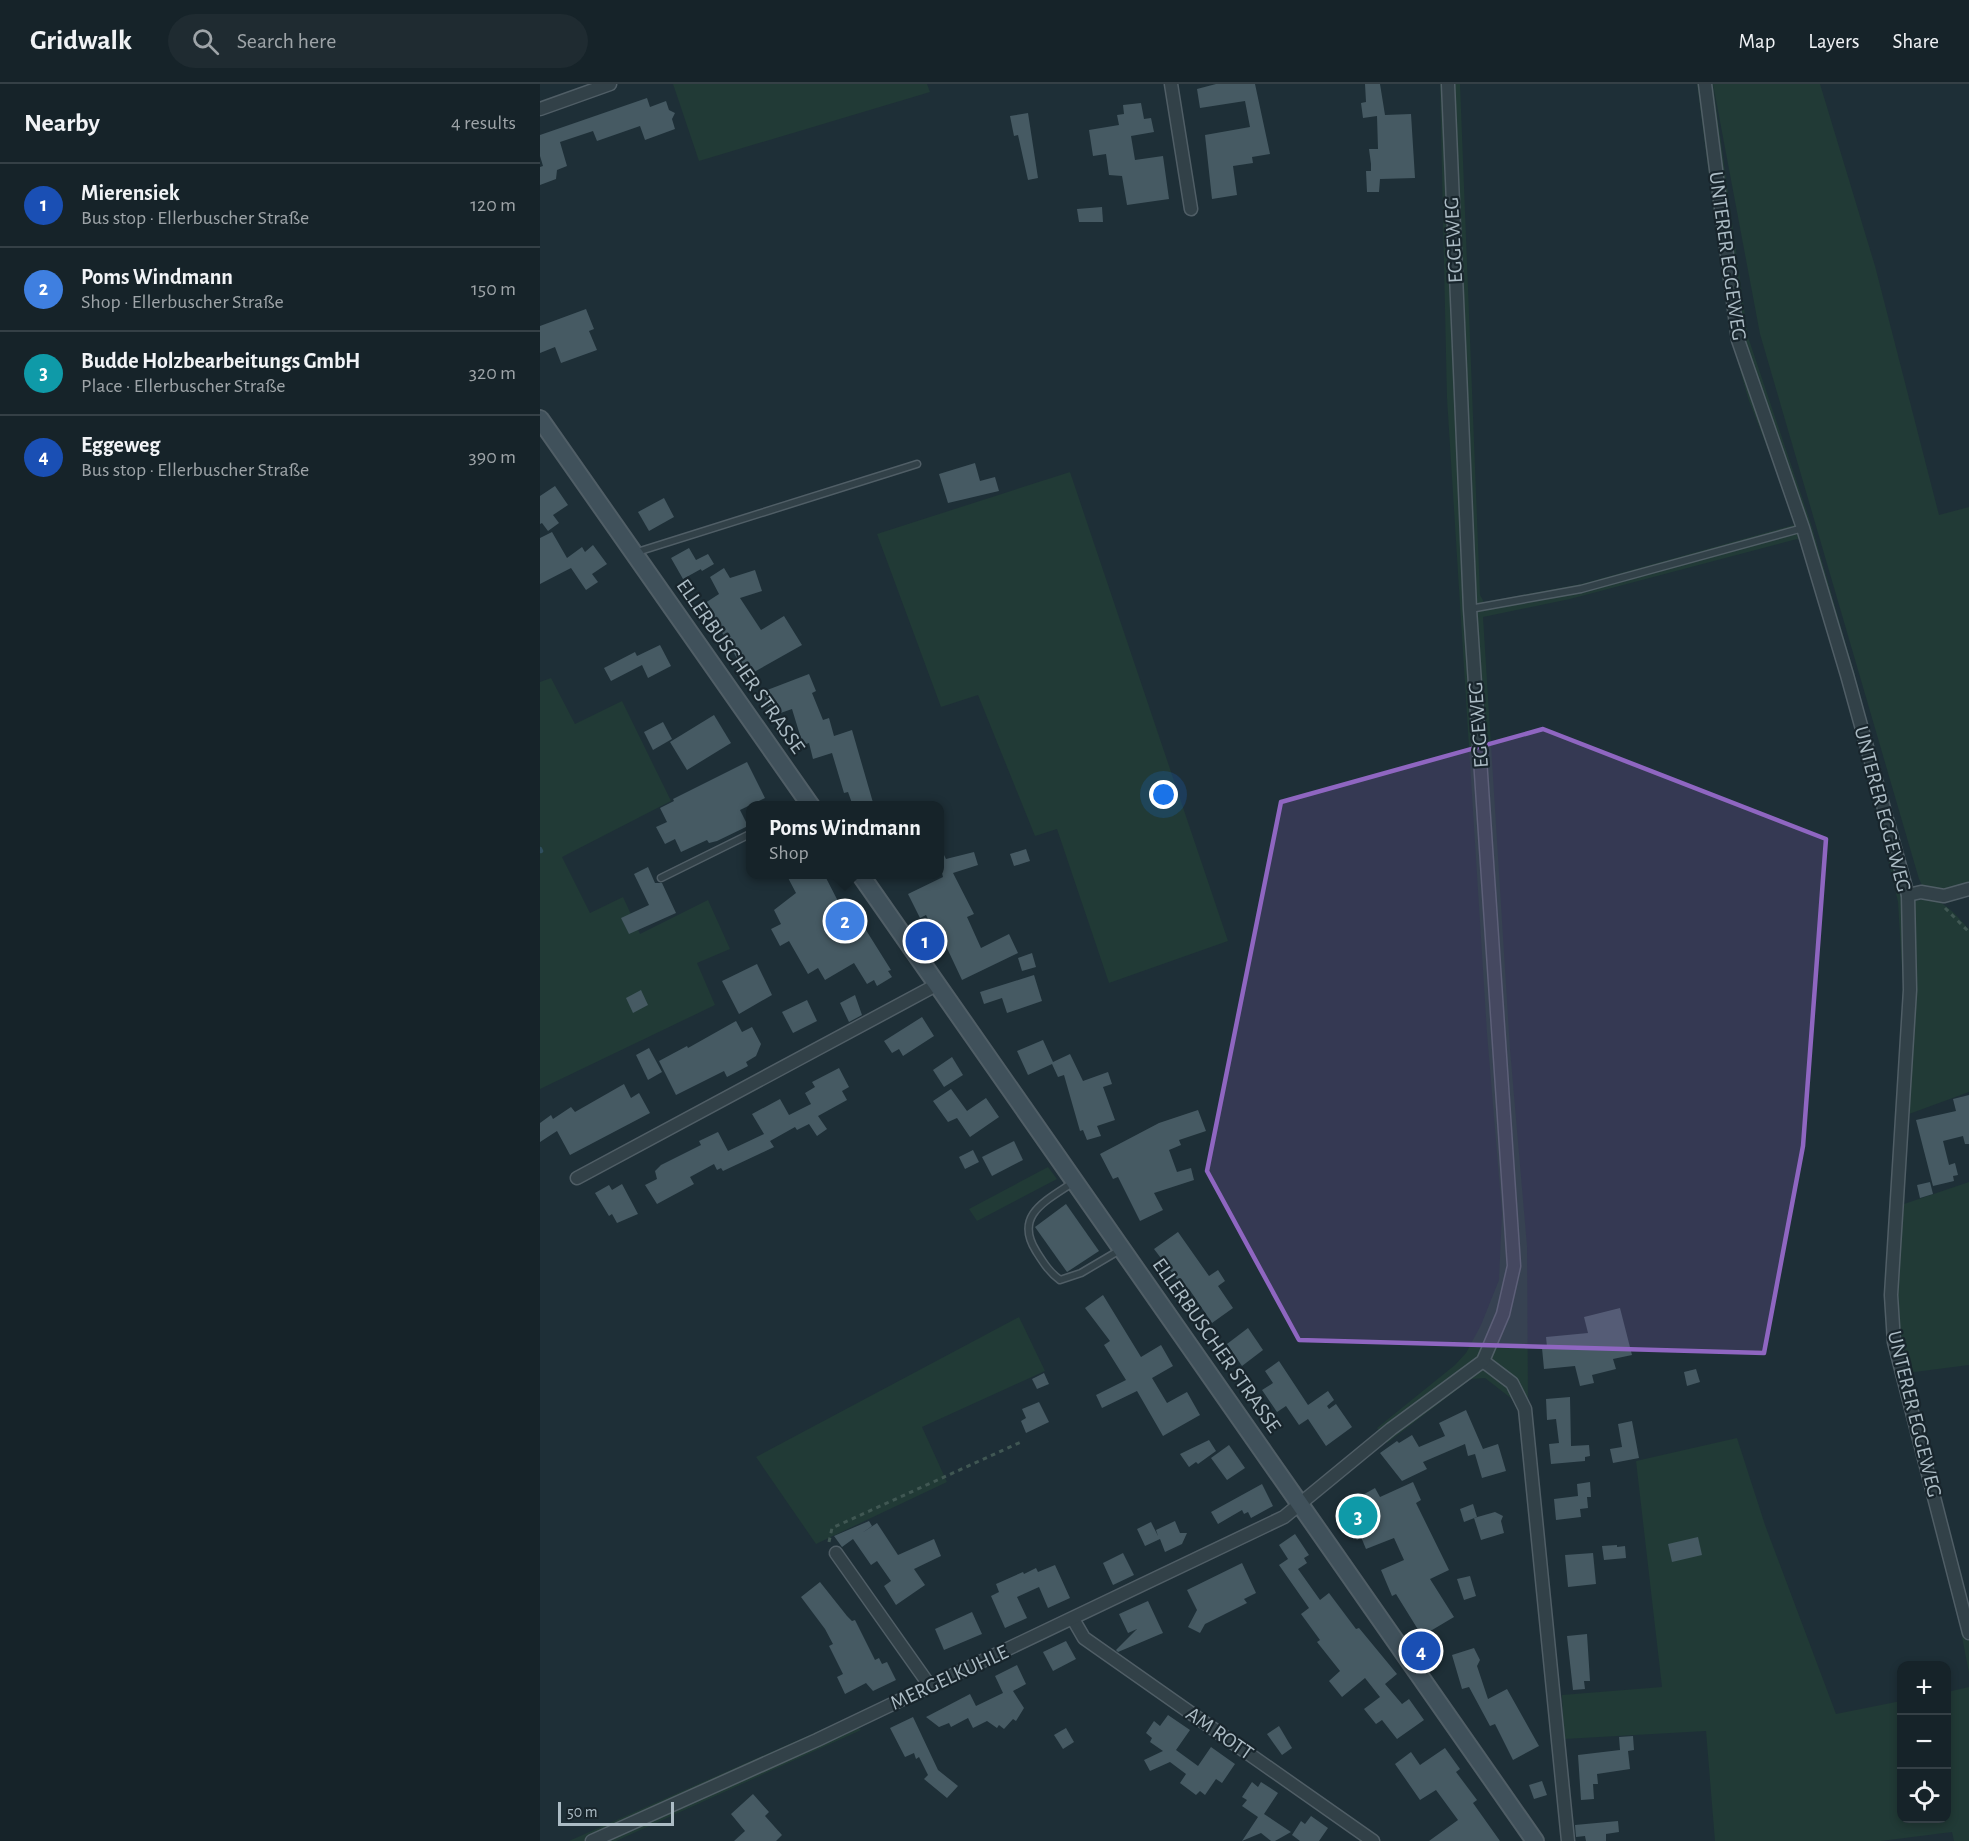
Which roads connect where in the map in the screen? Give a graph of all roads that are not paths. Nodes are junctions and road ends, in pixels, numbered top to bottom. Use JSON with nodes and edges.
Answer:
{"nodes":[{"id":1,"x":610,"y":84,"type":"edge"},
{"id":2,"x":1172,"y":84,"type":"edge"},
{"id":3,"x":1448,"y":84,"type":"edge"},
{"id":4,"x":1705,"y":84,"type":"edge"},
{"id":5,"x":540,"y":109,"type":"edge"},
{"id":6,"x":1191,"y":209,"type":"dead end"},
{"id":7,"x":540,"y":419,"type":"edge"},
{"id":8,"x":917,"y":464,"type":"dead end"},
{"id":9,"x":1803,"y":528,"type":"junction"},
{"id":10,"x":634,"y":553,"type":"junction"},
{"id":11,"x":1470,"y":609,"type":"junction"},
{"id":12,"x":807,"y":801,"type":"edge"},
{"id":13,"x":746,"y":836,"type":"edge"},
{"id":14,"x":661,"y":878,"type":"dead end"},
{"id":15,"x":864,"y":879,"type":"edge"},
{"id":16,"x":1969,"y":889,"type":"edge"},
{"id":17,"x":1908,"y":895,"type":"junction"},
{"id":18,"x":938,"y":984,"type":"junction"},
{"id":19,"x":577,"y":1178,"type":"dead end"},
{"id":20,"x":1075,"y":1181,"type":"junction"},
{"id":21,"x":1122,"y":1248,"type":"junction"},
{"id":22,"x":1483,"y":1361,"type":"junction"},
{"id":23,"x":1299,"y":1502,"type":"junction"},
{"id":24,"x":836,"y":1553,"type":"road end"},
{"id":25,"x":1073,"y":1619,"type":"junction"},
{"id":26,"x":1969,"y":1633,"type":"edge"},
{"id":27,"x":930,"y":1686,"type":"junction"},
{"id":28,"x":592,"y":1841,"type":"edge"},
{"id":29,"x":1373,"y":1841,"type":"edge"},
{"id":30,"x":1535,"y":1841,"type":"edge"},
{"id":31,"x":1568,"y":1841,"type":"edge"}],
"edges":[{"from":1,"to":5,"type":"street"},
{"from":2,"to":6,"type":"street"},
{"from":3,"to":11,"type":"street","name":"EGGEWEG"},
{"from":4,"to":9,"type":"street","name":"UNTERER EGGEWEG"},
{"from":7,"to":10,"type":"main road","name":"ELLERBUSCHER STRASSE"},
{"from":8,"to":10,"type":"lane"},
{"from":9,"to":11,"type":"lane"},
{"from":9,"to":17,"type":"street","name":"UNTERER EGGEWEG"},
{"from":10,"to":12,"type":"main road","name":"ELLERBUSCHER STRASSE"},
{"from":11,"to":22,"type":"street","name":"EGGEWEG"},
{"from":13,"to":14,"type":"lane"},
{"from":15,"to":18,"type":"main road","name":"ELLERBUSCHER STRASSE"},
{"from":16,"to":17,"type":"street"},
{"from":17,"to":26,"type":"street","name":"UNTERER EGGEWEG"},
{"from":18,"to":19,"type":"street"},
{"from":18,"to":20,"type":"main road","name":"ELLERBUSCHER STRASSE"},
{"from":20,"to":21,"type":"main road","name":"ELLERBUSCHER STRASSE"},
{"from":20,"to":21,"type":"lane"},
{"from":21,"to":23,"type":"main road","name":"ELLERBUSCHER STRASSE"},
{"from":22,"to":23,"type":"street","name":"EGGEWEG"},
{"from":22,"to":31,"type":"street"},
{"from":23,"to":25,"type":"street","name":"MERGELKUHLE"},
{"from":23,"to":30,"type":"main road","name":"ELLERBUSCHER STRASSE"},
{"from":24,"to":27,"type":"street"},
{"from":25,"to":27,"type":"street","name":"MERGELKUHLE"},
{"from":25,"to":29,"type":"street","name":"AM ROTT"},
{"from":27,"to":28,"type":"street","name":"MERGELKUHLE"}]}
